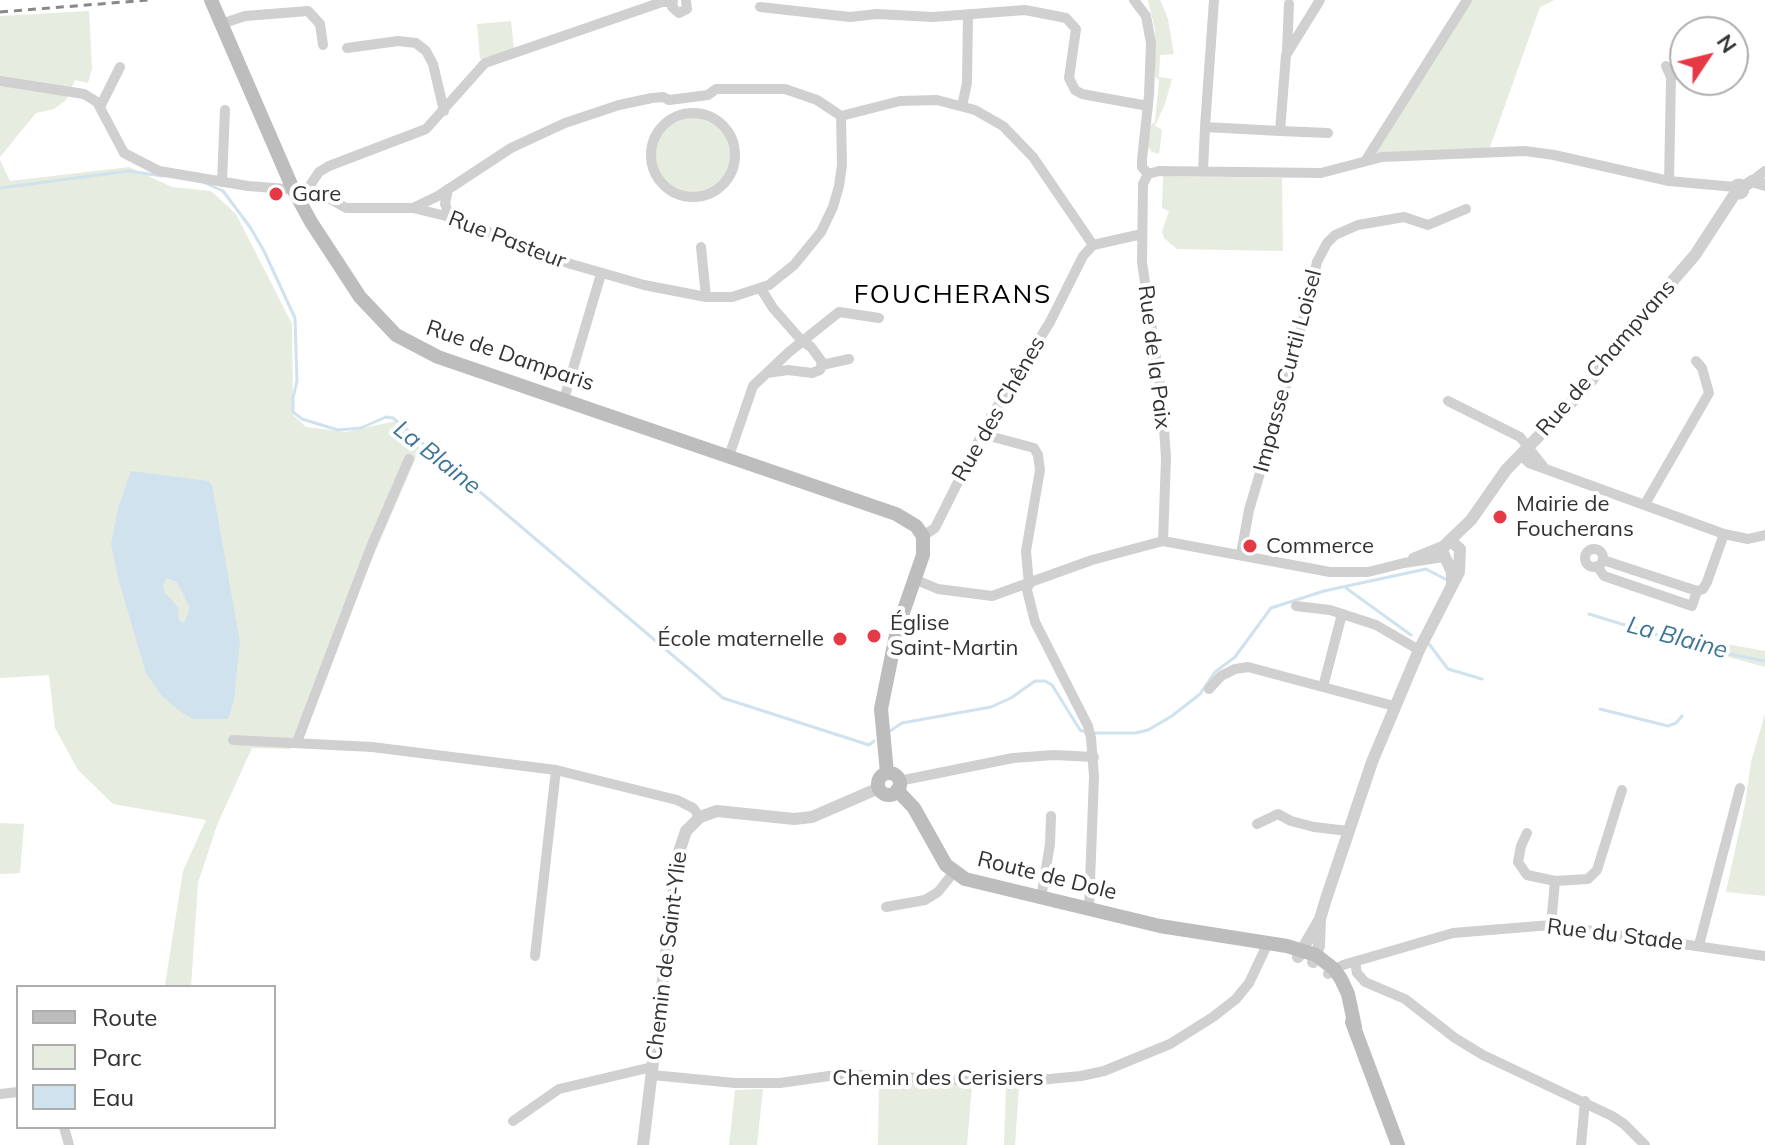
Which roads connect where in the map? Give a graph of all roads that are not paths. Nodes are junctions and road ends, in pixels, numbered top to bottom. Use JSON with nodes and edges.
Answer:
{"nodes":[{"id":1,"x":211,"y":0,"type":"edge"},
{"id":2,"x":686,"y":0,"type":"edge"},
{"id":3,"x":1135,"y":0,"type":"edge"},
{"id":4,"x":1214,"y":0,"type":"edge"},
{"id":5,"x":1320,"y":0,"type":"edge"},
{"id":6,"x":1467,"y":0,"type":"edge"},
{"id":7,"x":673,"y":1,"type":"edge"},
{"id":8,"x":1289,"y":4,"type":"dead end"},
{"id":9,"x":760,"y":7,"type":"dead end"},
{"id":10,"x":968,"y":15,"type":"junction"},
{"id":11,"x":221,"y":24,"type":"junction"},
{"id":12,"x":323,"y":45,"type":"dead end"},
{"id":13,"x":347,"y":48,"type":"dead end"},
{"id":14,"x":1287,"y":52,"type":"junction"},
{"id":15,"x":1666,"y":66,"type":"dead end"},
{"id":16,"x":120,"y":67,"type":"dead end"},
{"id":17,"x":0,"y":81,"type":"edge"},
{"id":18,"x":708,"y":95,"type":"junction"},
{"id":19,"x":669,"y":100,"type":"junction"},
{"id":20,"x":962,"y":106,"type":"junction"},
{"id":21,"x":1148,"y":106,"type":"junction"},
{"id":22,"x":100,"y":107,"type":"junction"},
{"id":23,"x":225,"y":110,"type":"dead end"},
{"id":24,"x":444,"y":111,"type":"junction"},
{"id":25,"x":841,"y":116,"type":"junction"},
{"id":26,"x":714,"y":118,"type":"junction"},
{"id":27,"x":664,"y":124,"type":"junction"},
{"id":28,"x":1205,"y":127,"type":"junction"},
{"id":29,"x":1280,"y":131,"type":"junction"},
{"id":30,"x":1328,"y":133,"type":"dead end"},
{"id":31,"x":1366,"y":160,"type":"junction"},
{"id":32,"x":1765,"y":171,"type":"edge"},
{"id":33,"x":1203,"y":172,"type":"junction"},
{"id":34,"x":1148,"y":174,"type":"junction"},
{"id":35,"x":1669,"y":181,"type":"junction"},
{"id":36,"x":222,"y":182,"type":"junction"},
{"id":37,"x":1718,"y":184,"type":"junction"},
{"id":38,"x":309,"y":187,"type":"junction"},
{"id":39,"x":293,"y":189,"type":"junction"},
{"id":40,"x":448,"y":189,"type":"junction"},
{"id":41,"x":1746,"y":189,"type":"edge"},
{"id":42,"x":413,"y":208,"type":"junction"},
{"id":43,"x":1466,"y":209,"type":"dead end"},
{"id":44,"x":450,"y":217,"type":"junction"},
{"id":45,"x":1142,"y":234,"type":"junction"},
{"id":46,"x":1093,"y":245,"type":"junction"},
{"id":47,"x":701,"y":247,"type":"dead end"},
{"id":48,"x":601,"y":274,"type":"junction"},
{"id":49,"x":761,"y":289,"type":"junction"},
{"id":50,"x":706,"y":297,"type":"junction"},
{"id":51,"x":879,"y":318,"type":"dead end"},
{"id":52,"x":802,"y":341,"type":"junction"},
{"id":53,"x":849,"y":359,"type":"dead end"},
{"id":54,"x":1696,"y":361,"type":"dead end"},
{"id":55,"x":822,"y":365,"type":"junction"},
{"id":56,"x":766,"y":373,"type":"junction"},
{"id":57,"x":564,"y":399,"type":"junction"},
{"id":58,"x":1448,"y":401,"type":"dead end"},
{"id":59,"x":982,"y":434,"type":"junction"},
{"id":60,"x":1526,"y":455,"type":"junction"},
{"id":61,"x":729,"y":456,"type":"junction"},
{"id":62,"x":409,"y":459,"type":"dead end"},
{"id":63,"x":1645,"y":504,"type":"junction"},
{"id":64,"x":1471,"y":520,"type":"junction"},
{"id":65,"x":1724,"y":534,"type":"junction"},
{"id":66,"x":1765,"y":535,"type":"edge"},
{"id":67,"x":923,"y":536,"type":"junction"},
{"id":68,"x":1163,"y":541,"type":"junction"},
{"id":69,"x":1446,"y":551,"type":"junction"},
{"id":70,"x":1460,"y":553,"type":"junction"},
{"id":71,"x":1241,"y":554,"type":"junction"},
{"id":72,"x":1600,"y":563,"type":"dead end"},
{"id":73,"x":914,"y":579,"type":"junction"},
{"id":74,"x":1452,"y":584,"type":"junction"},
{"id":75,"x":1027,"y":585,"type":"junction"},
{"id":76,"x":1296,"y":606,"type":"dead end"},
{"id":77,"x":1342,"y":614,"type":"junction"},
{"id":78,"x":1419,"y":650,"type":"junction"},
{"id":79,"x":1323,"y":687,"type":"junction"},
{"id":80,"x":1209,"y":689,"type":"dead end"},
{"id":81,"x":1394,"y":706,"type":"junction"},
{"id":82,"x":233,"y":740,"type":"dead end"},
{"id":83,"x":297,"y":742,"type":"junction"},
{"id":84,"x":1094,"y":757,"type":"junction"},
{"id":85,"x":556,"y":770,"type":"junction"},
{"id":86,"x":894,"y":781,"type":"junction"},
{"id":87,"x":879,"y":788,"type":"joint"},
{"id":88,"x":1740,"y":788,"type":"dead end"},
{"id":89,"x":1622,"y":790,"type":"dead end"},
{"id":90,"x":1051,"y":816,"type":"dead end"},
{"id":91,"x":700,"y":817,"type":"junction"},
{"id":92,"x":1257,"y":824,"type":"dead end"},
{"id":93,"x":1348,"y":831,"type":"junction"},
{"id":94,"x":1527,"y":833,"type":"dead end"},
{"id":95,"x":954,"y":872,"type":"junction"},
{"id":96,"x":1555,"y":881,"type":"junction"},
{"id":97,"x":1041,"y":898,"type":"junction"},
{"id":98,"x":886,"y":907,"type":"dead end"},
{"id":99,"x":1089,"y":909,"type":"junction"},
{"id":100,"x":1320,"y":919,"type":"junction"},
{"id":101,"x":1551,"y":925,"type":"junction"},
{"id":102,"x":1699,"y":945,"type":"junction"},
{"id":103,"x":1267,"y":947,"type":"junction"},
{"id":104,"x":1300,"y":953,"type":"junction"},
{"id":105,"x":535,"y":956,"type":"dead end"},
{"id":106,"x":1765,"y":956,"type":"edge"},
{"id":107,"x":1315,"y":958,"type":"junction"},
{"id":108,"x":1355,"y":962,"type":"junction"},
{"id":109,"x":1331,"y":972,"type":"junction"},
{"id":110,"x":652,"y":1071,"type":"junction"},
{"id":111,"x":1585,"y":1101,"type":"junction"},
{"id":112,"x":513,"y":1121,"type":"dead end"},
{"id":113,"x":643,"y":1145,"type":"edge"},
{"id":114,"x":1398,"y":1145,"type":"edge"},
{"id":115,"x":1581,"y":1145,"type":"edge"},
{"id":116,"x":1645,"y":1145,"type":"edge"}],
"edges":[{"from":1,"to":11,"type":"main road","name":"Rue de Damparis"},
{"from":2,"to":7,"type":"street"},
{"from":3,"to":21,"type":"street","name":"Rue de la Paix"},
{"from":4,"to":28,"type":"street"},
{"from":5,"to":14,"type":"street"},
{"from":6,"to":31,"type":"street"},
{"from":7,"to":24,"type":"street"},
{"from":8,"to":14,"type":"street"},
{"from":9,"to":10,"type":"street"},
{"from":10,"to":20,"type":"street"},
{"from":10,"to":21,"type":"street"},
{"from":11,"to":12,"type":"street"},
{"from":11,"to":39,"type":"main road","name":"Rue de Damparis"},
{"from":13,"to":24,"type":"street"},
{"from":14,"to":29,"type":"street"},
{"from":15,"to":35,"type":"street"},
{"from":16,"to":22,"type":"street"},
{"from":17,"to":22,"type":"street"},
{"from":18,"to":19,"type":"street"},
{"from":18,"to":25,"type":"street"},
{"from":18,"to":26,"type":"street"},
{"from":19,"to":27,"type":"street"},
{"from":19,"to":40,"type":"street"},
{"from":20,"to":25,"type":"street"},
{"from":20,"to":46,"type":"street"},
{"from":21,"to":34,"type":"street","name":"Rue de la Paix"},
{"from":22,"to":36,"type":"street"},
{"from":23,"to":36,"type":"street"},
{"from":24,"to":38,"type":"street"},
{"from":25,"to":49,"type":"street","name":"Rue Pasteur"},
{"from":26,"to":27,"type":"street"},
{"from":26,"to":27,"type":"street"},
{"from":28,"to":29,"type":"street"},
{"from":28,"to":33,"type":"street"},
{"from":29,"to":30,"type":"street"},
{"from":31,"to":33,"type":"street"},
{"from":31,"to":35,"type":"street"},
{"from":32,"to":41,"type":"street","name":"Rue de Champvans"},
{"from":33,"to":34,"type":"street"},
{"from":34,"to":45,"type":"street","name":"Rue de la Paix"},
{"from":35,"to":37,"type":"street"},
{"from":36,"to":39,"type":"street"},
{"from":37,"to":41,"type":"street"},
{"from":37,"to":41,"type":"street"},
{"from":38,"to":39,"type":"street"},
{"from":38,"to":42,"type":"street","name":"Rue Pasteur"},
{"from":39,"to":57,"type":"main road","name":"Rue de Damparis"},
{"from":40,"to":42,"type":"street"},
{"from":40,"to":44,"type":"street"},
{"from":41,"to":60,"type":"street","name":"Rue de Champvans"},
{"from":42,"to":44,"type":"street","name":"Rue Pasteur"},
{"from":43,"to":71,"type":"street","name":"Impasse Curtil Loisel"},
{"from":44,"to":48,"type":"street","name":"Rue Pasteur"},
{"from":45,"to":46,"type":"street"},
{"from":45,"to":68,"type":"street","name":"Rue de la Paix"},
{"from":46,"to":59,"type":"street","name":"Rue des Chênes"},
{"from":47,"to":50,"type":"street"},
{"from":48,"to":50,"type":"street","name":"Rue Pasteur"},
{"from":48,"to":57,"type":"street"},
{"from":49,"to":50,"type":"street","name":"Rue Pasteur"},
{"from":49,"to":52,"type":"street"},
{"from":51,"to":52,"type":"street"},
{"from":52,"to":55,"type":"street"},
{"from":52,"to":56,"type":"street"},
{"from":53,"to":55,"type":"street"},
{"from":54,"to":63,"type":"street"},
{"from":55,"to":56,"type":"street"},
{"from":56,"to":61,"type":"street"},
{"from":57,"to":61,"type":"main road","name":"Rue de Damparis"},
{"from":58,"to":60,"type":"street"},
{"from":59,"to":67,"type":"street","name":"Rue des Chênes"},
{"from":59,"to":75,"type":"street"},
{"from":60,"to":63,"type":"street"},
{"from":60,"to":64,"type":"street","name":"Rue de Champvans"},
{"from":61,"to":67,"type":"main road","name":"Rue de Damparis"},
{"from":62,"to":83,"type":"street"},
{"from":63,"to":65,"type":"street"},
{"from":64,"to":69,"type":"street","name":"Rue de Champvans"},
{"from":64,"to":70,"type":"street","name":"Rue de Champvans"},
{"from":65,"to":66,"type":"street"},
{"from":65,"to":72,"type":"street"},
{"from":67,"to":73,"type":"main road"},
{"from":68,"to":71,"type":"street"},
{"from":68,"to":75,"type":"street"},
{"from":69,"to":70,"type":"street"},
{"from":69,"to":71,"type":"street"},
{"from":69,"to":74,"type":"street"},
{"from":70,"to":74,"type":"street","name":"Rue de Champvans"},
{"from":73,"to":75,"type":"street"},
{"from":73,"to":86,"type":"main road"},
{"from":74,"to":78,"type":"street","name":"Rue de Champvans"},
{"from":75,"to":84,"type":"street"},
{"from":76,"to":77,"type":"street"},
{"from":77,"to":78,"type":"street"},
{"from":77,"to":79,"type":"street"},
{"from":78,"to":81,"type":"street","name":"Rue de Champvans"},
{"from":79,"to":80,"type":"street"},
{"from":79,"to":81,"type":"street"},
{"from":81,"to":93,"type":"street","name":"Rue de Champvans"},
{"from":82,"to":83,"type":"street"},
{"from":83,"to":85,"type":"street"},
{"from":84,"to":86,"type":"street"},
{"from":84,"to":99,"type":"street"},
{"from":85,"to":91,"type":"street"},
{"from":85,"to":105,"type":"street"},
{"from":86,"to":87,"type":"main road"},
{"from":86,"to":95,"type":"main road","name":"Route de Dole"},
{"from":87,"to":91,"type":"street"},
{"from":88,"to":102,"type":"street","name":"Rue du Stade"},
{"from":89,"to":96,"type":"street"},
{"from":90,"to":97,"type":"street"},
{"from":91,"to":110,"type":"street","name":"Chemin de Saint-Ylie"},
{"from":92,"to":93,"type":"street"},
{"from":93,"to":100,"type":"street","name":"Rue de Champvans"},
{"from":94,"to":96,"type":"street"},
{"from":95,"to":97,"type":"main road","name":"Route de Dole"},
{"from":95,"to":98,"type":"street"},
{"from":96,"to":101,"type":"street"},
{"from":97,"to":99,"type":"main road","name":"Route de Dole"},
{"from":99,"to":103,"type":"main road","name":"Route de Dole"},
{"from":100,"to":104,"type":"street"},
{"from":100,"to":107,"type":"street"},
{"from":101,"to":102,"type":"street","name":"Rue du Stade"},
{"from":101,"to":108,"type":"street","name":"Rue du Stade"},
{"from":102,"to":106,"type":"street","name":"Rue du Stade"},
{"from":103,"to":104,"type":"main road","name":"Route de Dole"},
{"from":103,"to":110,"type":"street","name":"Chemin des Cerisiers"},
{"from":104,"to":107,"type":"main road","name":"Route de Dole"},
{"from":107,"to":109,"type":"main road","name":"Route de Dole"},
{"from":108,"to":109,"type":"street","name":"Rue du Stade"},
{"from":108,"to":111,"type":"street"},
{"from":109,"to":114,"type":"main road","name":"Route de Dole"},
{"from":110,"to":112,"type":"street","name":"Chemin des Cerisiers"},
{"from":110,"to":113,"type":"street","name":"Chemin de Saint-Ylie"},
{"from":111,"to":115,"type":"street"},
{"from":111,"to":116,"type":"street"}]}
